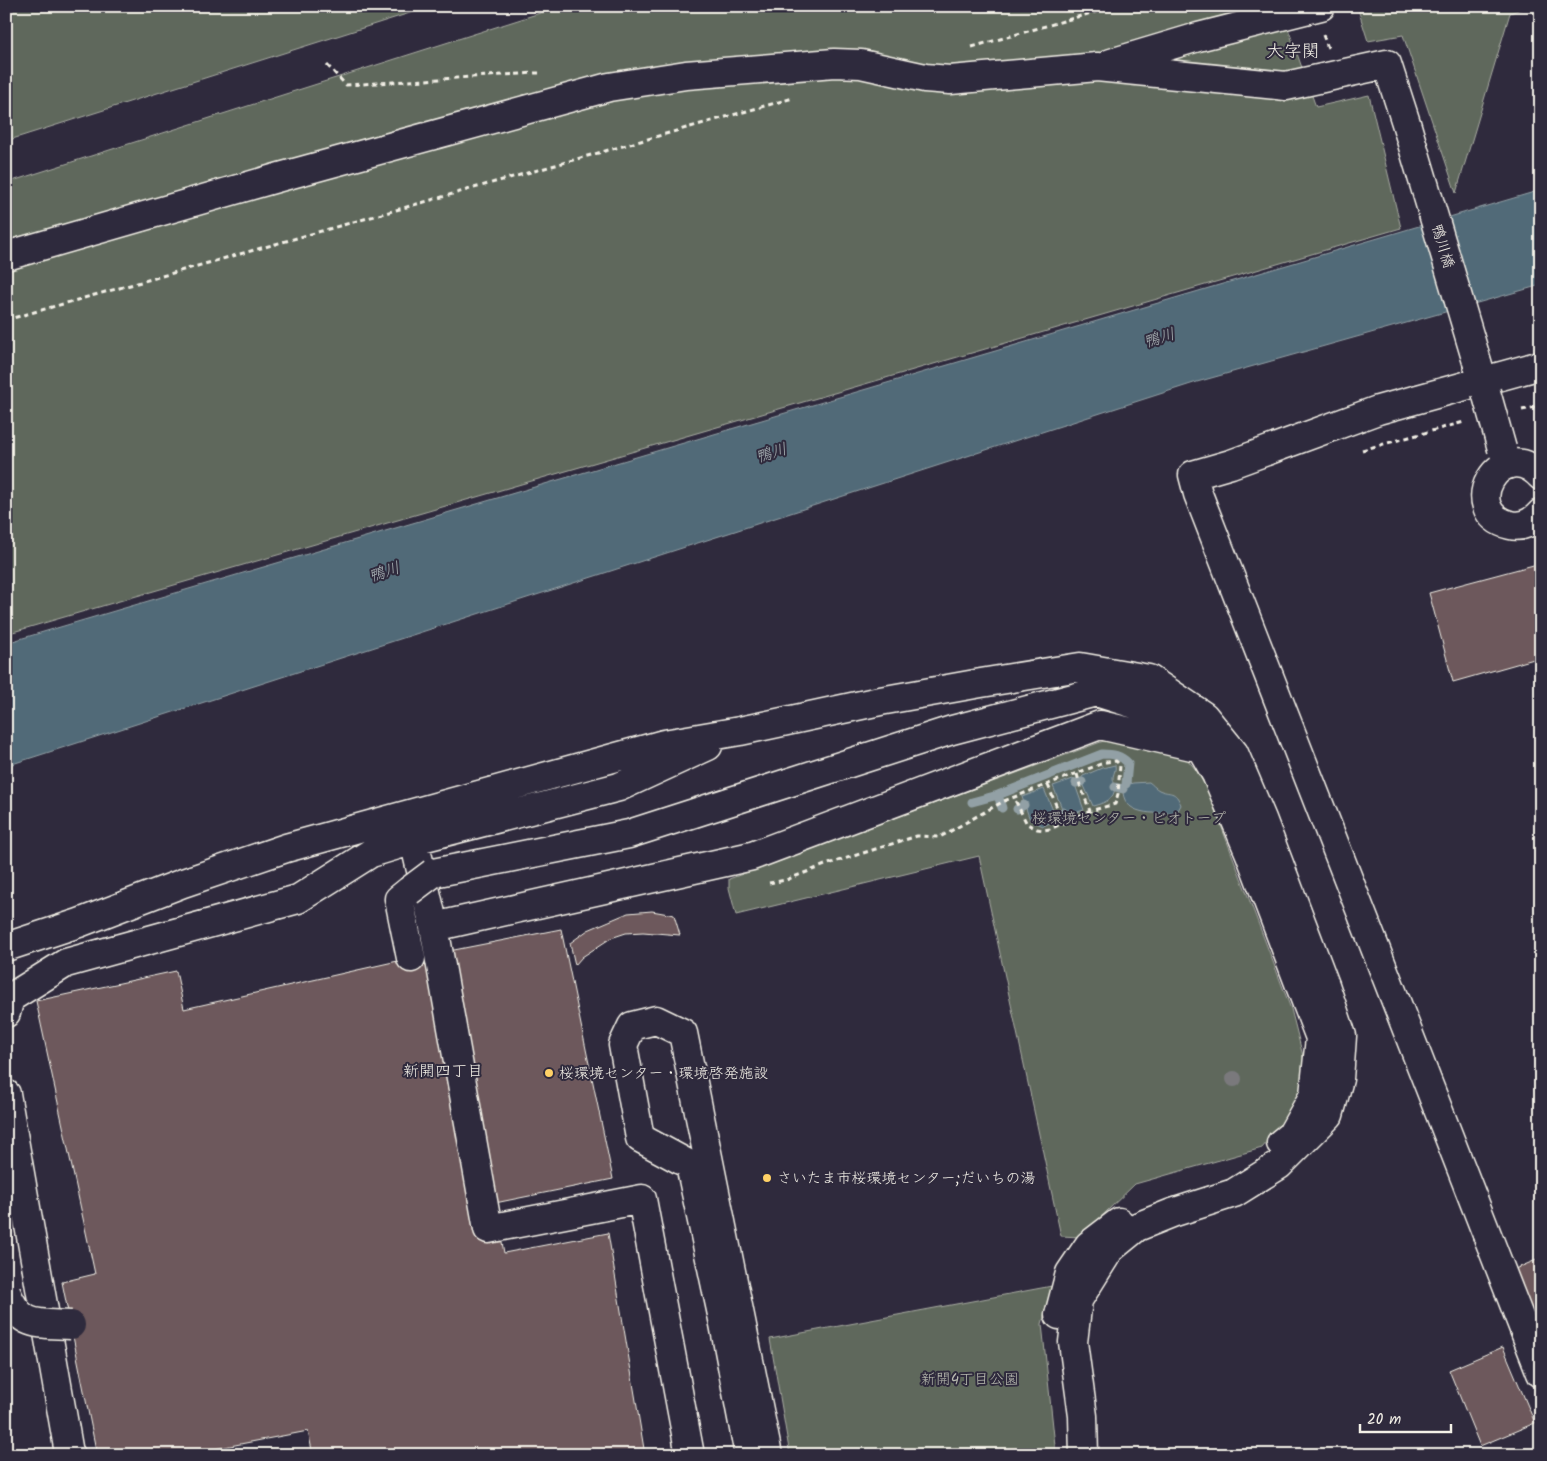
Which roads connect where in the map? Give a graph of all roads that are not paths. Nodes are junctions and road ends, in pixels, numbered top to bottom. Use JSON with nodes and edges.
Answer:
{"nodes":[{"id":1,"x":1317,"y":7,"type":"edge"},
{"id":2,"x":1097,"y":66,"type":"junction"},
{"id":3,"x":6,"y":256,"type":"edge"},
{"id":4,"x":1541,"y":365,"type":"edge"},
{"id":5,"x":1483,"y":381,"type":"junction"},
{"id":6,"x":1504,"y":457,"type":"junction"},
{"id":7,"x":1541,"y":476,"type":"edge"},
{"id":8,"x":1541,"y":513,"type":"edge"},
{"id":9,"x":740,"y":731,"type":"junction"},
{"id":10,"x":1201,"y":748,"type":"junction"},
{"id":11,"x":414,"y":840,"type":"junction"},
{"id":12,"x":434,"y":927,"type":"junction"},
{"id":13,"x":6,"y":947,"type":"edge"},
{"id":14,"x":411,"y":958,"type":"dead end"},
{"id":15,"x":6,"y":1013,"type":"edge"},
{"id":16,"x":6,"y":1094,"type":"edge"},
{"id":17,"x":6,"y":1292,"type":"edge"},
{"id":18,"x":71,"y":1325,"type":"dead end"},
{"id":19,"x":1541,"y":1373,"type":"edge"},
{"id":20,"x":71,"y":1455,"type":"edge"},
{"id":21,"x":690,"y":1455,"type":"edge"},
{"id":22,"x":749,"y":1455,"type":"edge"},
{"id":23,"x":768,"y":1455,"type":"edge"},
{"id":24,"x":1067,"y":1455,"type":"edge"},
{"id":25,"x":1084,"y":1455,"type":"edge"}],
"edges":[{"from":1,"to":2,"type":"street"},
{"from":2,"to":3,"type":"street"},
{"from":2,"to":5,"type":"street","name":"鴨川橋"},
{"from":4,"to":5,"type":"street"},
{"from":5,"to":6,"type":"street","name":"鴨川橋","bridge":true},
{"from":5,"to":19,"type":"street"},
{"from":6,"to":7,"type":"street"},
{"from":6,"to":8,"type":"street"},
{"from":9,"to":11,"type":"street"},
{"from":9,"to":13,"type":"street"},
{"from":9,"to":25,"type":"street"},
{"from":10,"to":12,"type":"street"},
{"from":10,"to":14,"type":"street","bridge":true},
{"from":10,"to":24,"type":"street"},
{"from":11,"to":12,"type":"street"},
{"from":11,"to":15,"type":"street"},
{"from":12,"to":21,"type":"street"},
{"from":16,"to":20,"type":"street"},
{"from":17,"to":18,"type":"street","bridge":true},
{"from":22,"to":23,"type":"street"}]}
